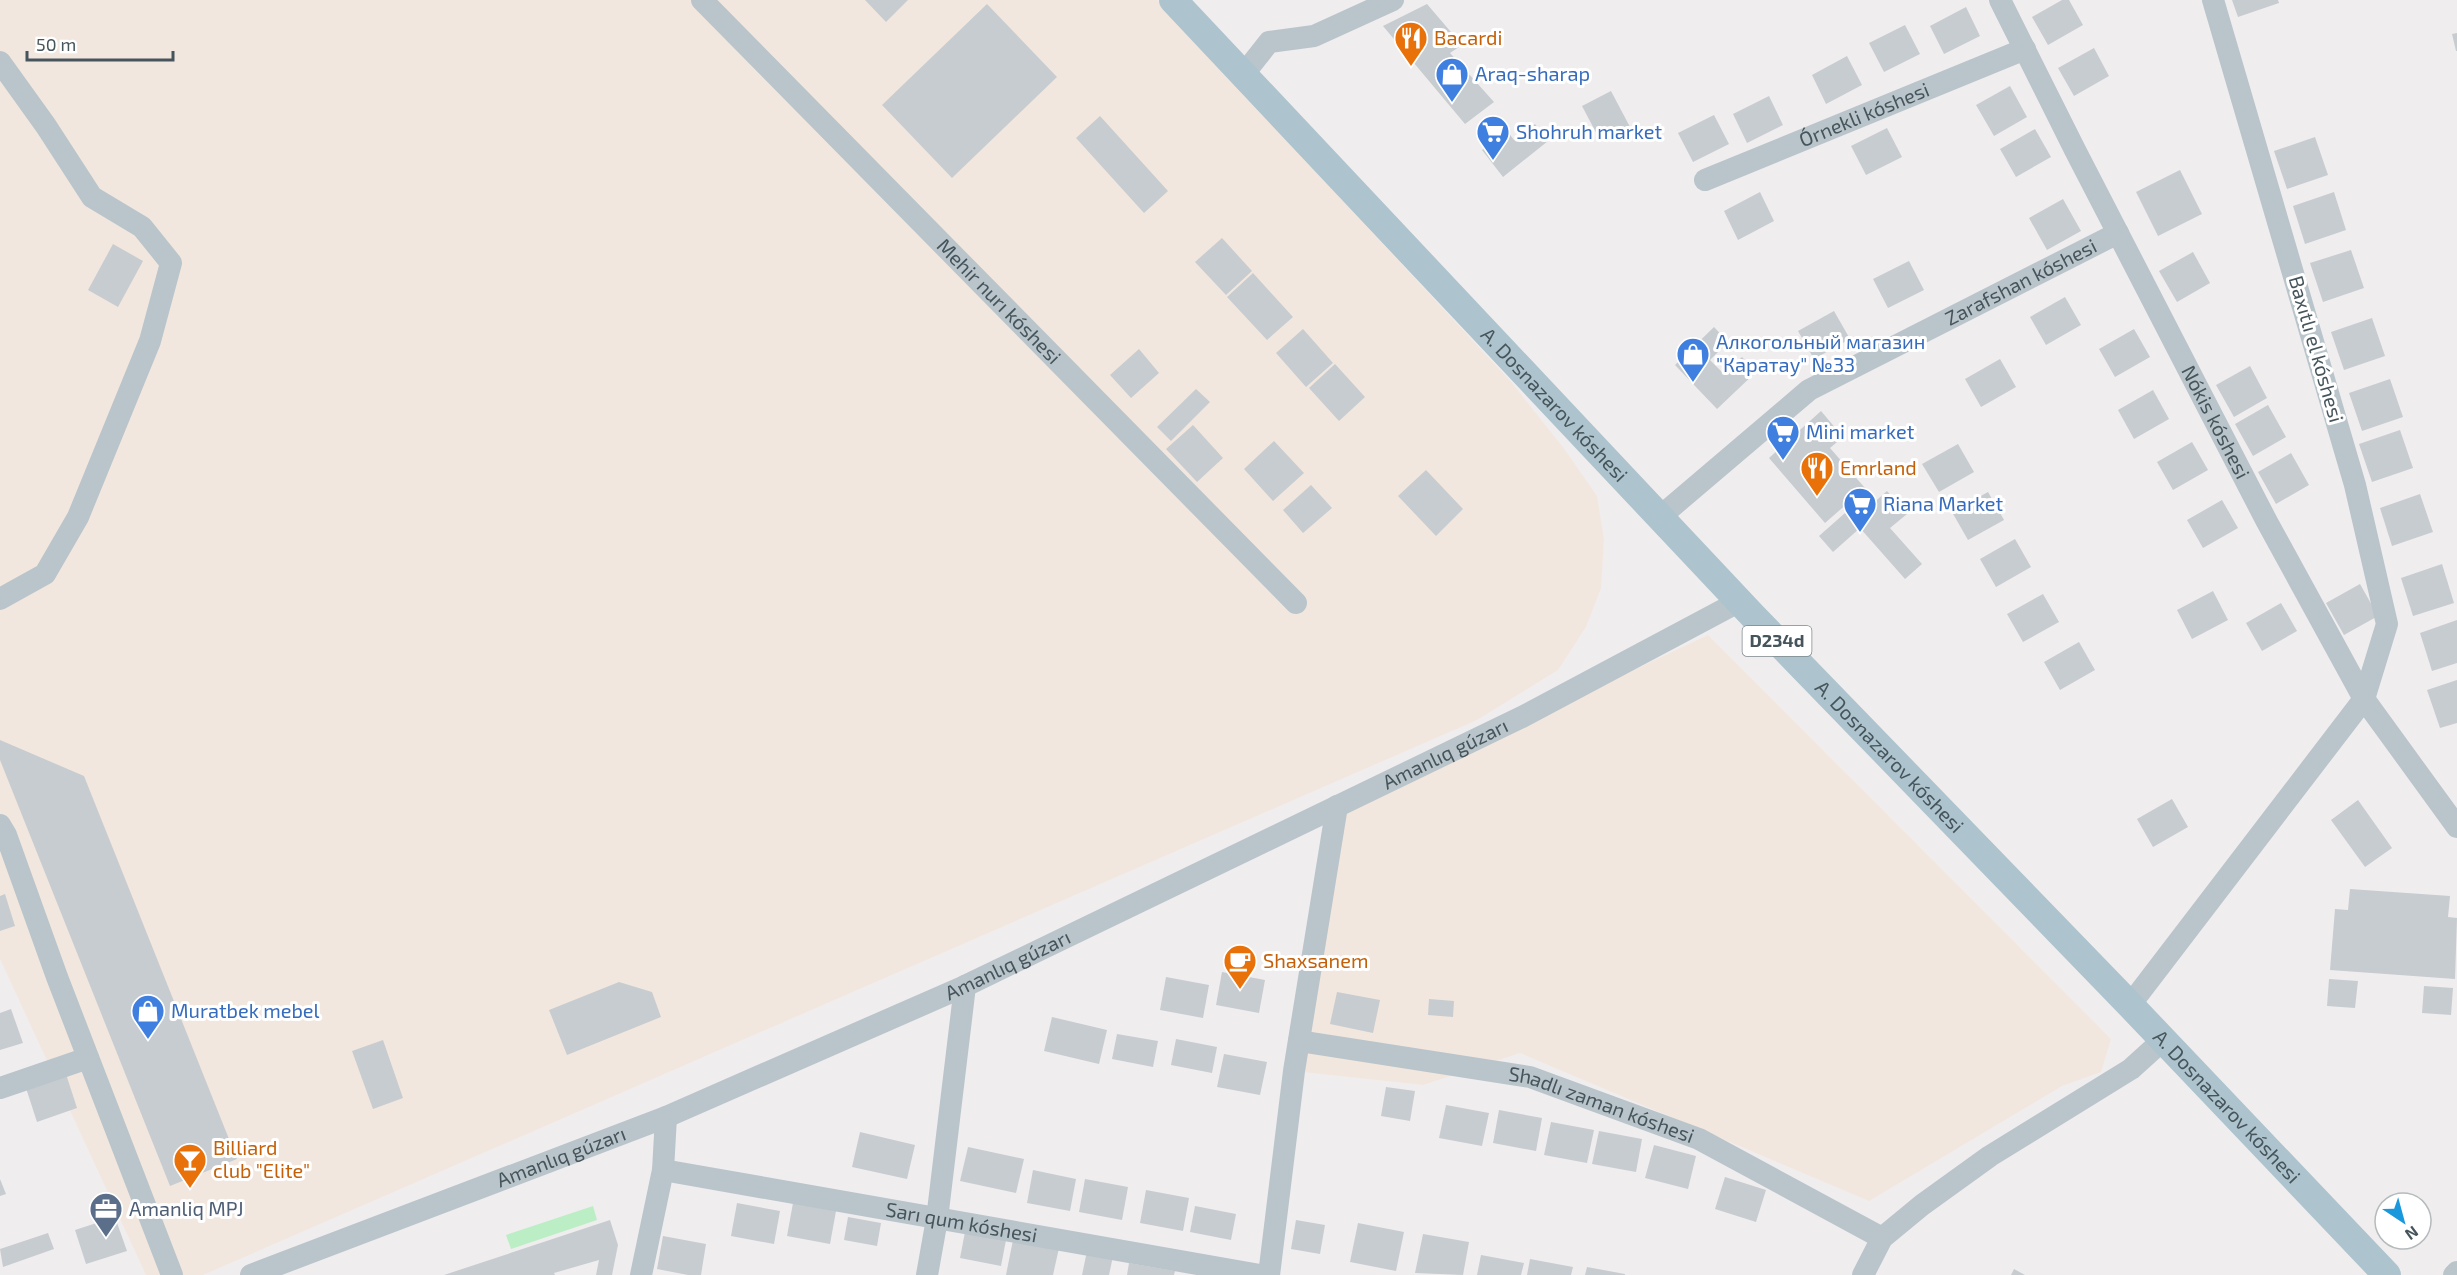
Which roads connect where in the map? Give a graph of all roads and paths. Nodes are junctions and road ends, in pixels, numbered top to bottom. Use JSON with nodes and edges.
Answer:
{"nodes":[{"id":1,"x":702,"y":0,"type":"edge"},
{"id":2,"x":1173,"y":0,"type":"edge"},
{"id":3,"x":1393,"y":0,"type":"edge"},
{"id":4,"x":2000,"y":0,"type":"edge"},
{"id":5,"x":2213,"y":0,"type":"edge"},
{"id":6,"x":2025,"y":49,"type":"junction"},
{"id":7,"x":0,"y":62,"type":"edge"},
{"id":8,"x":1243,"y":75,"type":"junction"},
{"id":9,"x":1706,"y":180,"type":"dead end"},
{"id":10,"x":2118,"y":233,"type":"junction"},
{"id":11,"x":1661,"y":516,"type":"junction"},
{"id":12,"x":0,"y":599,"type":"edge"},
{"id":13,"x":1740,"y":602,"type":"junction"},
{"id":14,"x":1296,"y":603,"type":"dead end"},
{"id":15,"x":2364,"y":699,"type":"junction"},
{"id":16,"x":1337,"y":806,"type":"junction"},
{"id":17,"x":2457,"y":827,"type":"edge"},
{"id":18,"x":2,"y":833,"type":"edge"},
{"id":19,"x":965,"y":986,"type":"junction"},
{"id":20,"x":2130,"y":1005,"type":"junction"},
{"id":21,"x":2163,"y":1040,"type":"junction"},
{"id":22,"x":1299,"y":1041,"type":"junction"},
{"id":23,"x":88,"y":1058,"type":"junction"},
{"id":24,"x":0,"y":1088,"type":"edge"},
{"id":25,"x":666,"y":1117,"type":"junction"},
{"id":26,"x":663,"y":1170,"type":"junction"},
{"id":27,"x":937,"y":1219,"type":"junction"},
{"id":28,"x":1882,"y":1238,"type":"junction"},
{"id":29,"x":172,"y":1275,"type":"edge"},
{"id":30,"x":251,"y":1275,"type":"edge"},
{"id":31,"x":641,"y":1275,"type":"edge"},
{"id":32,"x":927,"y":1275,"type":"edge"},
{"id":33,"x":1260,"y":1275,"type":"edge"},
{"id":34,"x":1269,"y":1275,"type":"edge"},
{"id":35,"x":1863,"y":1275,"type":"edge"},
{"id":36,"x":2387,"y":1275,"type":"edge"}],
"edges":[{"from":1,"to":14,"type":"street","name":"Mehir nurı kóshesi"},
{"from":2,"to":8,"type":"main road","name":"A. Dosnazarov kóshesi","number":"D234d"},
{"from":3,"to":8,"type":"street"},
{"from":4,"to":6,"type":"street","name":"Nókis kóshesi"},
{"from":5,"to":15,"type":"street","name":"Baxıtlı el kóshesi"},
{"from":6,"to":9,"type":"street","name":"Órnekli kóshesi"},
{"from":6,"to":10,"type":"street","name":"Nókis kóshesi"},
{"from":7,"to":12,"type":"street"},
{"from":8,"to":11,"type":"main road","name":"A. Dosnazarov kóshesi","number":"D234d"},
{"from":10,"to":11,"type":"street","name":"Zarafshan kóshesi"},
{"from":10,"to":15,"type":"street","name":"Nókis kóshesi"},
{"from":11,"to":13,"type":"main road","name":"A. Dosnazarov kóshesi","number":"D234d"},
{"from":13,"to":16,"type":"street","name":"Amanlıq gúzarı"},
{"from":13,"to":20,"type":"main road","name":"A. Dosnazarov kóshesi","number":"D234d"},
{"from":15,"to":17,"type":"street","name":"Nókis kóshesi"},
{"from":15,"to":20,"type":"street"},
{"from":16,"to":19,"type":"street","name":"Amanlıq gúzarı"},
{"from":16,"to":22,"type":"street"},
{"from":18,"to":23,"type":"street"},
{"from":19,"to":25,"type":"street","name":"Amanlıq gúzarı"},
{"from":19,"to":27,"type":"street"},
{"from":20,"to":21,"type":"main road","name":"A. Dosnazarov kóshesi","number":"D234d"},
{"from":21,"to":28,"type":"street"},
{"from":21,"to":36,"type":"main road","name":"A. Dosnazarov kóshesi","number":"D234d"},
{"from":22,"to":28,"type":"street","name":"Shadlı zaman kóshesi"},
{"from":22,"to":34,"type":"street"},
{"from":23,"to":24,"type":"street"},
{"from":23,"to":29,"type":"street"},
{"from":25,"to":26,"type":"street"},
{"from":25,"to":30,"type":"street","name":"Amanlıq gúzarı"},
{"from":26,"to":27,"type":"street","name":"Sarı qum kóshesi"},
{"from":26,"to":31,"type":"street"},
{"from":27,"to":32,"type":"street"},
{"from":27,"to":33,"type":"street","name":"Sarı qum kóshesi"},
{"from":28,"to":35,"type":"street"}]}
